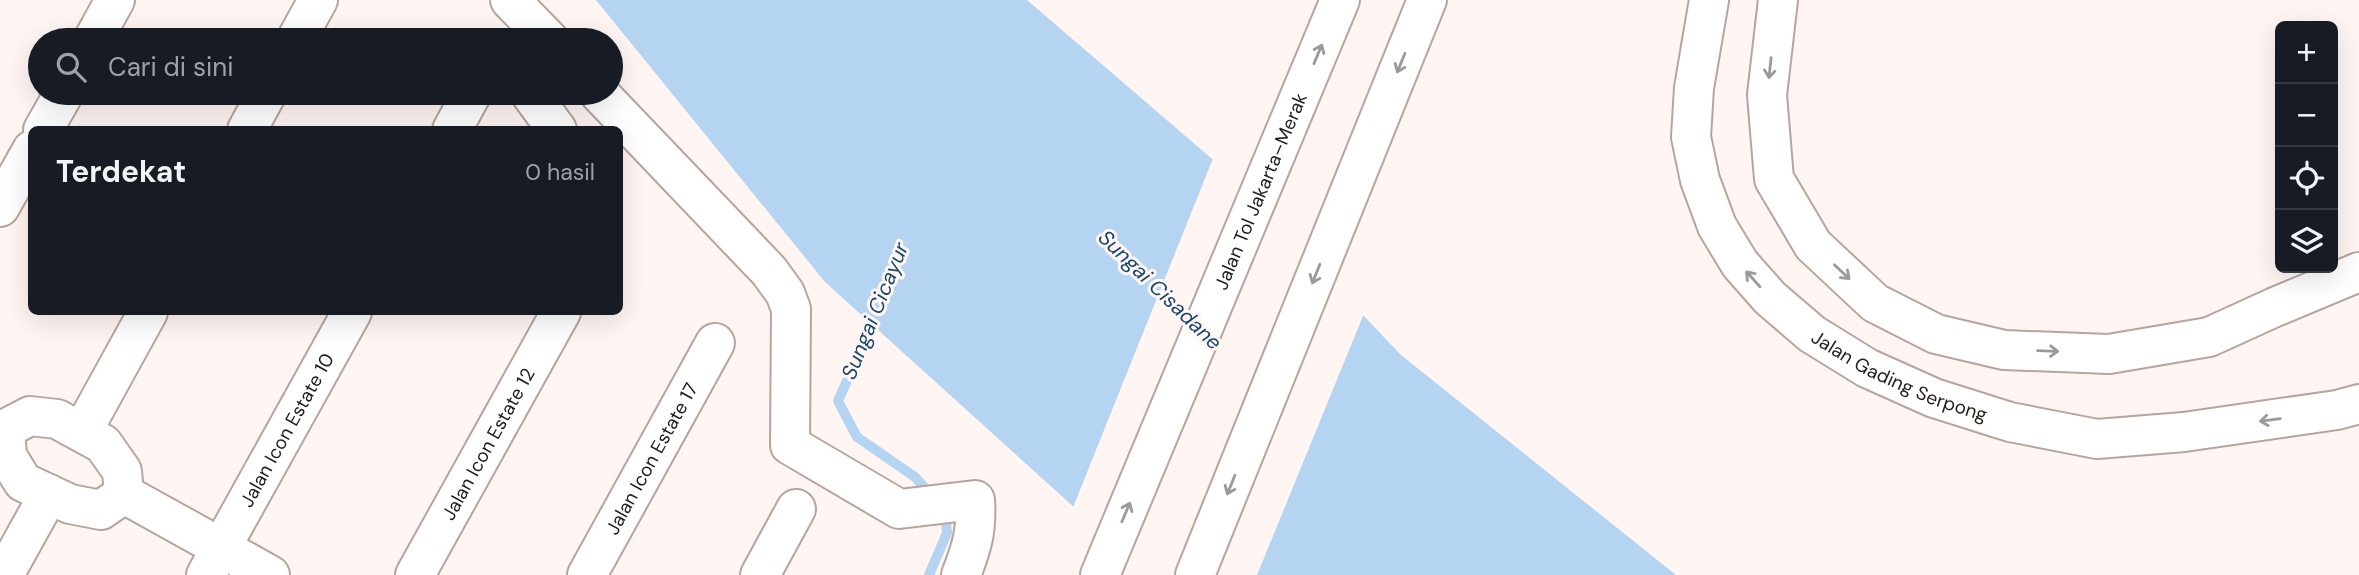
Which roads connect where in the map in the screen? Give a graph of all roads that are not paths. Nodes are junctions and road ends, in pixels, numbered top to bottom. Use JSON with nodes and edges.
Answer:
{"nodes":[{"id":1,"x":115,"y":0,"type":"edge"},
{"id":2,"x":318,"y":0,"type":"edge"},
{"id":3,"x":510,"y":0,"type":"edge"},
{"id":4,"x":1340,"y":0,"type":"edge"},
{"id":5,"x":1427,"y":0,"type":"edge"},
{"id":6,"x":1709,"y":0,"type":"edge"},
{"id":7,"x":1778,"y":0,"type":"edge"},
{"id":8,"x":100,"y":28,"type":"edge"},
{"id":9,"x":303,"y":28,"type":"edge"},
{"id":10,"x":537,"y":28,"type":"edge"},
{"id":11,"x":57,"y":105,"type":"edge"},
{"id":12,"x":261,"y":105,"type":"edge"},
{"id":13,"x":466,"y":105,"type":"edge"},
{"id":14,"x":539,"y":105,"type":"edge"},
{"id":15,"x":610,"y":105,"type":"edge"},
{"id":16,"x":45,"y":126,"type":"edge"},
{"id":17,"x":249,"y":126,"type":"edge"},
{"id":18,"x":454,"y":126,"type":"edge"},
{"id":19,"x":554,"y":126,"type":"edge"},
{"id":20,"x":28,"y":157,"type":"edge"},
{"id":21,"x":0,"y":207,"type":"edge"},
{"id":22,"x":2359,"y":272,"type":"edge"},
{"id":23,"x":2359,"y":298,"type":"edge"},
{"id":24,"x":2275,"y":307,"type":"junction"},
{"id":25,"x":146,"y":315,"type":"edge"},
{"id":26,"x":350,"y":315,"type":"edge"},
{"id":27,"x":559,"y":315,"type":"edge"},
{"id":28,"x":715,"y":343,"type":"dead end"},
{"id":29,"x":2352,"y":402,"type":"edge"},
{"id":30,"x":3,"y":428,"type":"edge"},
{"id":31,"x":82,"y":432,"type":"junction"},
{"id":32,"x":49,"y":494,"type":"junction"},
{"id":33,"x":124,"y":494,"type":"junction"},
{"id":34,"x":796,"y":509,"type":"dead end"},
{"id":35,"x":214,"y":561,"type":"edge"},
{"id":36,"x":770,"y":571,"type":"edge"},
{"id":37,"x":5,"y":575,"type":"edge"},
{"id":38,"x":270,"y":575,"type":"edge"},
{"id":39,"x":415,"y":575,"type":"edge"},
{"id":40,"x":587,"y":575,"type":"edge"},
{"id":41,"x":961,"y":575,"type":"edge"},
{"id":42,"x":1100,"y":575,"type":"edge"},
{"id":43,"x":1195,"y":575,"type":"edge"}],
"edges":[{"from":1,"to":8,"type":"main road"},
{"from":2,"to":9,"type":"main road"},
{"from":3,"to":10,"type":"main road"},
{"from":42,"to":4,"type":"main road","name":"Jalan Tol Jakarta–Merak","one_way":true},
{"from":5,"to":43,"type":"main road","one_way":true},
{"from":29,"to":6,"type":"main road","name":"Jalan Gading Serpong","one_way":true},
{"from":7,"to":24,"type":"main road","one_way":true},
{"from":11,"to":16,"type":"main road"},
{"from":12,"to":17,"type":"main road"},
{"from":13,"to":18,"type":"main road"},
{"from":14,"to":19,"type":"main road"},
{"from":15,"to":41,"type":"main road"},
{"from":20,"to":21,"type":"main road"},
{"from":22,"to":24,"type":"main road"},
{"from":23,"to":24,"type":"main road"},
{"from":25,"to":31,"type":"main road"},
{"from":26,"to":35,"type":"main road","name":"Jalan Icon Estate 10"},
{"from":27,"to":39,"type":"main road","name":"Jalan Icon Estate 12"},
{"from":28,"to":40,"type":"main road","name":"Jalan Icon Estate 17"},
{"from":30,"to":31,"type":"main road"},
{"from":30,"to":32,"type":"main road"},
{"from":31,"to":33,"type":"main road"},
{"from":32,"to":33,"type":"main road"},
{"from":32,"to":37,"type":"main road"},
{"from":33,"to":35,"type":"main road"},
{"from":34,"to":36,"type":"main road"},
{"from":35,"to":38,"type":"main road"}]}
